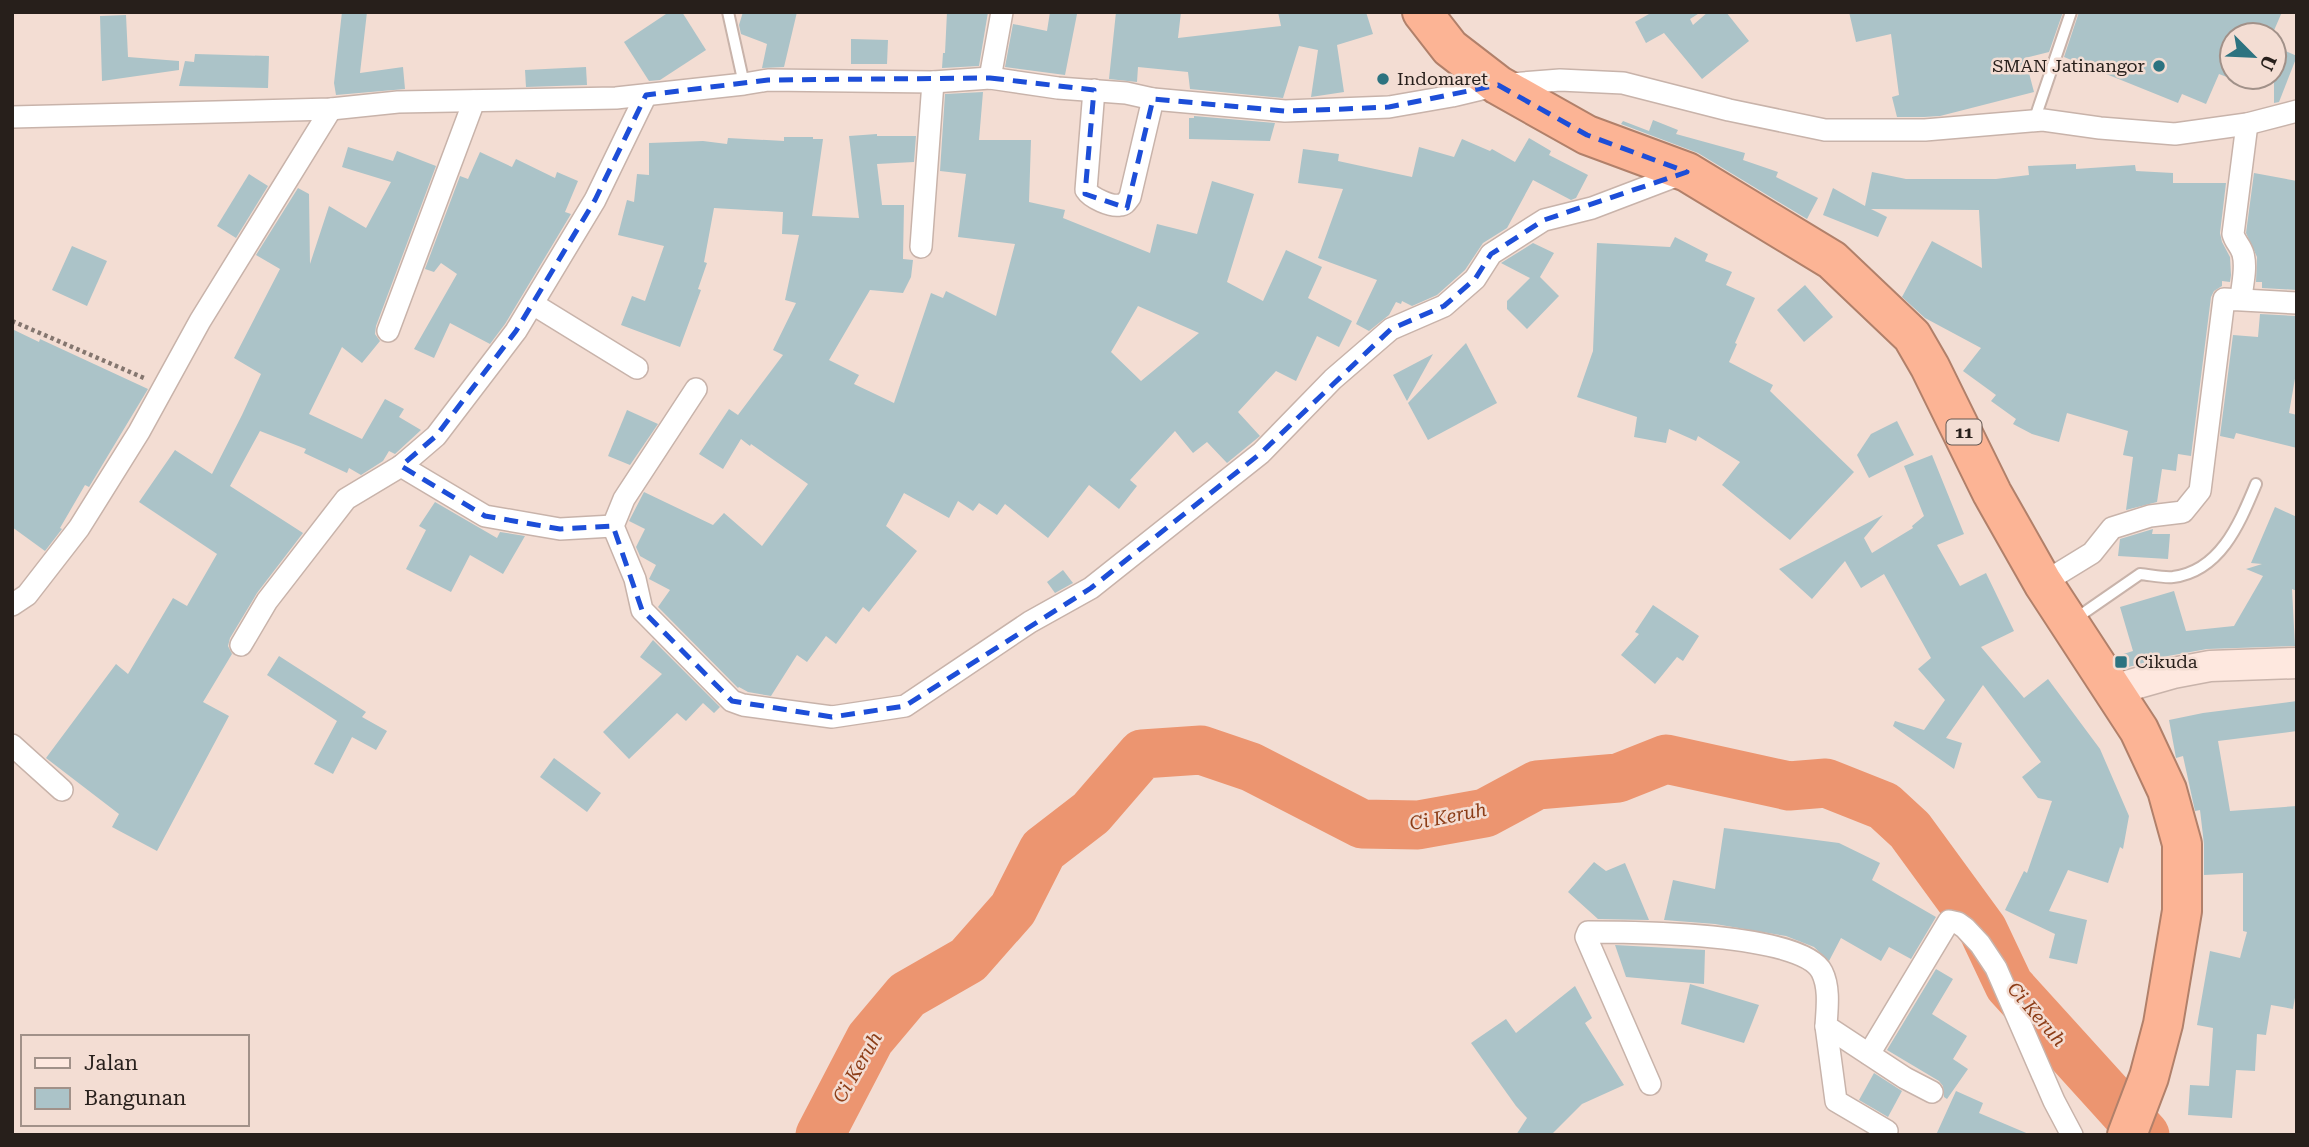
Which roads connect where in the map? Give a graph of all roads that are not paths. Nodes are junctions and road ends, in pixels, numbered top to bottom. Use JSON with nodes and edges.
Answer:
{"nodes":[{"id":1,"x":728,"y":12,"type":"edge"},
{"id":2,"x":1002,"y":12,"type":"edge"},
{"id":3,"x":1422,"y":12,"type":"edge"},
{"id":4,"x":2071,"y":12,"type":"edge"},
{"id":5,"x":990,"y":78,"type":"junction"},
{"id":6,"x":933,"y":82,"type":"junction"},
{"id":7,"x":744,"y":84,"type":"junction"},
{"id":8,"x":1498,"y":85,"type":"junction"},
{"id":9,"x":1094,"y":90,"type":"junction"},
{"id":10,"x":646,"y":95,"type":"junction"},
{"id":11,"x":1153,"y":99,"type":"junction"},
{"id":12,"x":474,"y":101,"type":"junction"},
{"id":13,"x":331,"y":109,"type":"junction"},
{"id":14,"x":2297,"y":111,"type":"edge"},
{"id":15,"x":12,"y":117,"type":"edge"},
{"id":16,"x":2034,"y":121,"type":"junction"},
{"id":17,"x":2247,"y":124,"type":"junction"},
{"id":18,"x":1687,"y":172,"type":"junction"},
{"id":19,"x":921,"y":247,"type":"dead end"},
{"id":20,"x":2241,"y":299,"type":"junction"},
{"id":21,"x":2297,"y":303,"type":"edge"},
{"id":22,"x":533,"y":304,"type":"junction"},
{"id":23,"x":388,"y":331,"type":"dead end"},
{"id":24,"x":637,"y":368,"type":"dead end"},
{"id":25,"x":696,"y":389,"type":"dead end"},
{"id":26,"x":401,"y":466,"type":"junction"},
{"id":27,"x":2256,"y":484,"type":"dead end"},
{"id":28,"x":612,"y":526,"type":"junction"},
{"id":29,"x":2043,"y":583,"type":"junction"},
{"id":30,"x":12,"y":606,"type":"edge"},
{"id":31,"x":2070,"y":622,"type":"junction"},
{"id":32,"x":241,"y":645,"type":"dead end"},
{"id":33,"x":2297,"y":663,"type":"edge"},
{"id":34,"x":2113,"y":690,"type":"junction"},
{"id":35,"x":12,"y":745,"type":"edge"},
{"id":36,"x":62,"y":790,"type":"dead end"},
{"id":37,"x":1826,"y":1026,"type":"junction"},
{"id":38,"x":1869,"y":1054,"type":"junction"},
{"id":39,"x":1650,"y":1084,"type":"dead end"},
{"id":40,"x":1931,"y":1092,"type":"dead end"},
{"id":41,"x":1887,"y":1131,"type":"dead end"},
{"id":42,"x":2072,"y":1135,"type":"edge"},
{"id":43,"x":2127,"y":1135,"type":"edge"}],
"edges":[{"from":1,"to":7,"type":"lane"},
{"from":2,"to":5,"type":"street"},
{"from":3,"to":8,"type":"highway","number":"11"},
{"from":4,"to":16,"type":"lane"},
{"from":5,"to":6,"type":"street"},
{"from":5,"to":9,"type":"street"},
{"from":6,"to":7,"type":"street"},
{"from":6,"to":19,"type":"street"},
{"from":7,"to":10,"type":"street"},
{"from":8,"to":11,"type":"street"},
{"from":8,"to":16,"type":"street"},
{"from":8,"to":18,"type":"highway","number":"11"},
{"from":9,"to":11,"type":"street"},
{"from":9,"to":11,"type":"street"},
{"from":10,"to":12,"type":"street"},
{"from":10,"to":22,"type":"street"},
{"from":12,"to":13,"type":"street"},
{"from":12,"to":23,"type":"street"},
{"from":13,"to":15,"type":"street"},
{"from":13,"to":30,"type":"street"},
{"from":14,"to":17,"type":"street"},
{"from":16,"to":17,"type":"street"},
{"from":17,"to":20,"type":"street"},
{"from":18,"to":28,"type":"street"},
{"from":18,"to":29,"type":"highway","number":"11"},
{"from":20,"to":21,"type":"street"},
{"from":20,"to":29,"type":"street"},
{"from":22,"to":24,"type":"street"},
{"from":22,"to":26,"type":"street"},
{"from":25,"to":28,"type":"street"},
{"from":26,"to":28,"type":"street"},
{"from":26,"to":32,"type":"street"},
{"from":27,"to":31,"type":"lane"},
{"from":29,"to":31,"type":"highway","number":"11"},
{"from":31,"to":34,"type":"highway","number":"11"},
{"from":33,"to":34,"type":"street"},
{"from":34,"to":43,"type":"highway","number":"11"},
{"from":35,"to":36,"type":"street"},
{"from":37,"to":38,"type":"street"},
{"from":37,"to":39,"type":"street"},
{"from":37,"to":41,"type":"street"},
{"from":38,"to":40,"type":"street"},
{"from":38,"to":42,"type":"street"}]}
